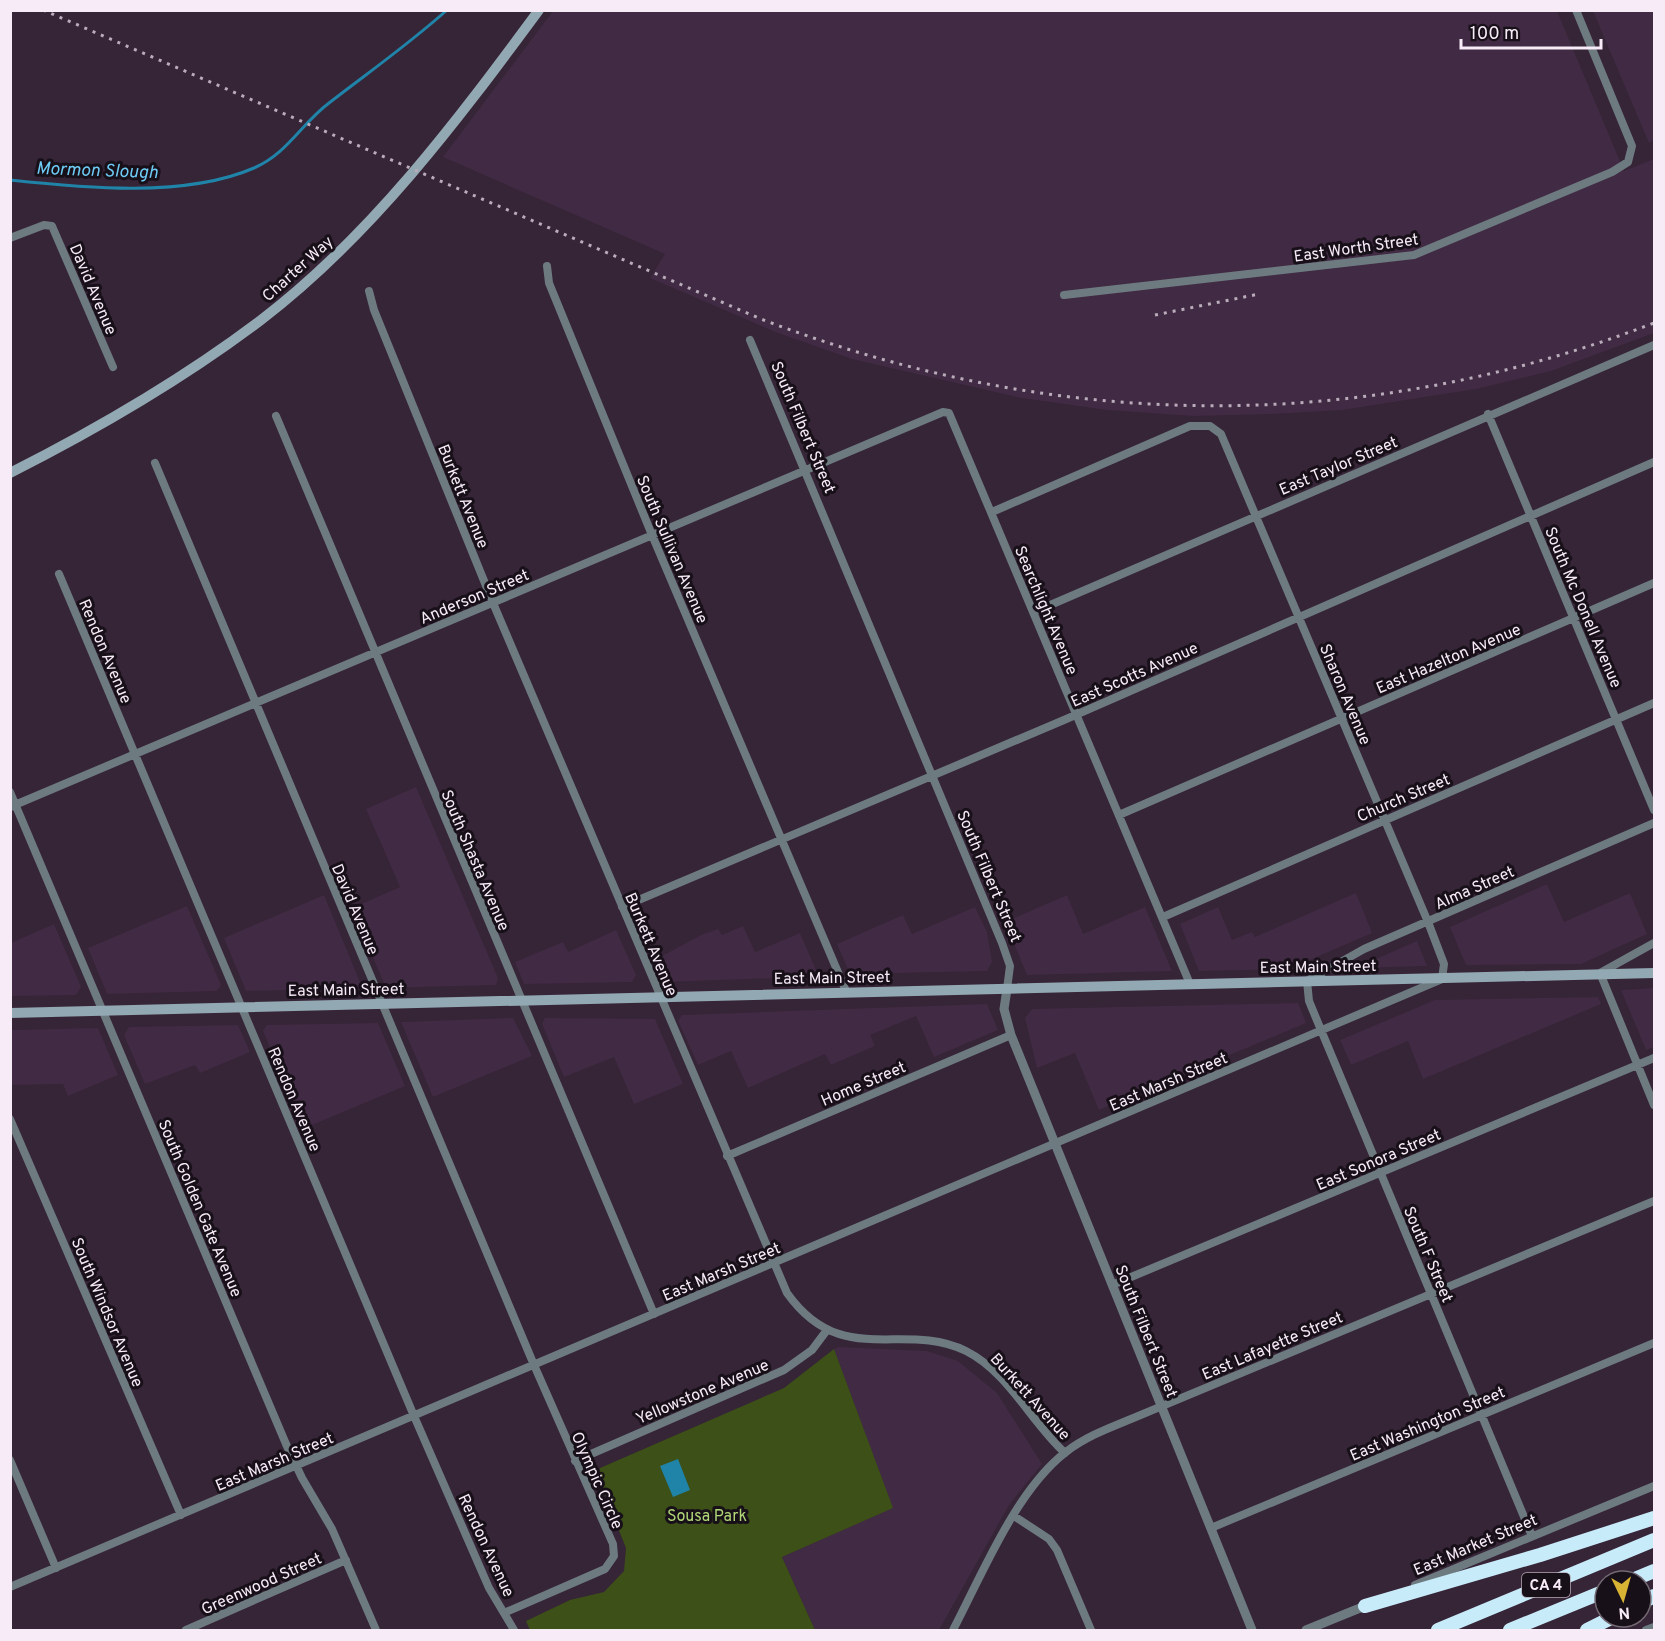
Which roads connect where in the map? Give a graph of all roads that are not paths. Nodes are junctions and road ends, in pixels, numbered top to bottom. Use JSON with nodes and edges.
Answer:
{"nodes":[{"id":1,"x":539,"y":10,"type":"edge"},
{"id":2,"x":1576,"y":10,"type":"edge"},
{"id":3,"x":10,"y":238,"type":"edge"},
{"id":4,"x":546,"y":267,"type":"dead end"},
{"id":5,"x":369,"y":291,"type":"dead end"},
{"id":6,"x":1064,"y":295,"type":"dead end"},
{"id":7,"x":750,"y":340,"type":"dead end"},
{"id":8,"x":1654,"y":345,"type":"edge"},
{"id":9,"x":113,"y":367,"type":"dead end"},
{"id":10,"x":949,"y":413,"type":"joint"},
{"id":11,"x":1488,"y":414,"type":"junction"},
{"id":12,"x":276,"y":416,"type":"dead end"},
{"id":13,"x":1654,"y":462,"type":"edge"},
{"id":14,"x":156,"y":463,"type":"dead end"},
{"id":15,"x":806,"y":471,"type":"junction"},
{"id":16,"x":10,"y":472,"type":"edge"},
{"id":17,"x":992,"y":512,"type":"junction"},
{"id":18,"x":1256,"y":515,"type":"junction"},
{"id":19,"x":1531,"y":516,"type":"junction"},
{"id":20,"x":652,"y":535,"type":"junction"},
{"id":21,"x":59,"y":574,"type":"dead end"},
{"id":22,"x":1654,"y":583,"type":"edge"},
{"id":23,"x":494,"y":603,"type":"junction"},
{"id":24,"x":1034,"y":612,"type":"junction"},
{"id":25,"x":1299,"y":617,"type":"junction"},
{"id":26,"x":1574,"y":618,"type":"junction"},
{"id":27,"x":374,"y":653,"type":"junction"},
{"id":28,"x":1654,"y":703,"type":"edge"},
{"id":29,"x":255,"y":704,"type":"junction"},
{"id":30,"x":1077,"y":714,"type":"junction"},
{"id":31,"x":1342,"y":718,"type":"junction"},
{"id":32,"x":1617,"y":718,"type":"junction"},
{"id":33,"x":135,"y":755,"type":"junction"},
{"id":34,"x":932,"y":776,"type":"junction"},
{"id":35,"x":10,"y":792,"type":"edge"},
{"id":36,"x":13,"y":806,"type":"edge"},
{"id":37,"x":1654,"y":810,"type":"edge"},
{"id":38,"x":1119,"y":815,"type":"junction"},
{"id":39,"x":1385,"y":820,"type":"junction"},
{"id":40,"x":1654,"y":823,"type":"edge"},
{"id":41,"x":781,"y":840,"type":"junction"},
{"id":42,"x":622,"y":908,"type":"junction"},
{"id":43,"x":1162,"y":917,"type":"junction"},
{"id":44,"x":1428,"y":921,"type":"junction"},
{"id":45,"x":1654,"y":943,"type":"edge"},
{"id":46,"x":1600,"y":973,"type":"junction"},
{"id":47,"x":1654,"y":973,"type":"edge"},
{"id":48,"x":1442,"y":979,"type":"junction"},
{"id":49,"x":1307,"y":981,"type":"junction"},
{"id":50,"x":1190,"y":984,"type":"junction"},
{"id":51,"x":1007,"y":989,"type":"junction"},
{"id":52,"x":846,"y":992,"type":"junction"},
{"id":53,"x":659,"y":996,"type":"junction"},
{"id":54,"x":521,"y":999,"type":"junction"},
{"id":55,"x":381,"y":1003,"type":"junction"},
{"id":56,"x":242,"y":1006,"type":"junction"},
{"id":57,"x":102,"y":1010,"type":"junction"},
{"id":58,"x":10,"y":1013,"type":"edge"},
{"id":59,"x":1321,"y":1030,"type":"junction"},
{"id":60,"x":1011,"y":1035,"type":"junction"},
{"id":61,"x":1654,"y":1058,"type":"edge"},
{"id":62,"x":1638,"y":1065,"type":"junction"},
{"id":63,"x":1654,"y":1105,"type":"edge"},
{"id":64,"x":10,"y":1119,"type":"edge"},
{"id":65,"x":1054,"y":1144,"type":"junction"},
{"id":66,"x":727,"y":1156,"type":"junction"},
{"id":67,"x":1380,"y":1173,"type":"junction"},
{"id":68,"x":1654,"y":1201,"type":"edge"},
{"id":69,"x":772,"y":1263,"type":"junction"},
{"id":70,"x":1112,"y":1285,"type":"junction"},
{"id":71,"x":1431,"y":1294,"type":"junction"},
{"id":72,"x":654,"y":1314,"type":"junction"},
{"id":73,"x":827,"y":1330,"type":"junction"},
{"id":74,"x":1654,"y":1343,"type":"edge"},
{"id":75,"x":534,"y":1365,"type":"junction"},
{"id":76,"x":1161,"y":1406,"type":"junction"},
{"id":77,"x":1482,"y":1415,"type":"junction"},
{"id":78,"x":414,"y":1416,"type":"junction"},
{"id":79,"x":1065,"y":1453,"type":"junction"},
{"id":80,"x":10,"y":1460,"type":"edge"},
{"id":81,"x":575,"y":1461,"type":"junction"},
{"id":82,"x":296,"y":1466,"type":"junction"},
{"id":83,"x":1654,"y":1486,"type":"edge"},
{"id":84,"x":181,"y":1515,"type":"junction"},
{"id":85,"x":1014,"y":1516,"type":"junction"},
{"id":86,"x":1654,"y":1518,"type":"edge"},
{"id":87,"x":1210,"y":1528,"type":"junction"},
{"id":88,"x":1533,"y":1536,"type":"junction"},
{"id":89,"x":1654,"y":1540,"type":"edge"},
{"id":90,"x":346,"y":1560,"type":"junction"},
{"id":91,"x":56,"y":1568,"type":"junction"},
{"id":92,"x":10,"y":1587,"type":"edge"},
{"id":93,"x":1593,"y":1596,"type":"edge"},
{"id":94,"x":1365,"y":1606,"type":"junction"},
{"id":95,"x":504,"y":1613,"type":"junction"},
{"id":96,"x":1654,"y":1627,"type":"edge"},
{"id":97,"x":186,"y":1630,"type":"edge"},
{"id":98,"x":376,"y":1630,"type":"edge"},
{"id":99,"x":514,"y":1630,"type":"edge"},
{"id":100,"x":952,"y":1630,"type":"edge"},
{"id":101,"x":1091,"y":1630,"type":"edge"},
{"id":102,"x":1252,"y":1630,"type":"edge"},
{"id":103,"x":1306,"y":1630,"type":"edge"},
{"id":104,"x":1438,"y":1630,"type":"edge"},
{"id":105,"x":1510,"y":1630,"type":"edge"},
{"id":106,"x":1646,"y":1630,"type":"edge"}],
"edges":[{"from":1,"to":16,"type":"main road","name":"Charter Way"},
{"from":2,"to":6,"type":"street","name":"East Worth Street"},
{"from":3,"to":9,"type":"street","name":"David Avenue"},
{"from":4,"to":20,"type":"street","name":"South Sullivan Avenue"},
{"from":5,"to":23,"type":"street","name":"Burkett Avenue"},
{"from":7,"to":15,"type":"street","name":"South Filbert Street"},
{"from":8,"to":11,"type":"street","name":"East Taylor Street"},
{"from":10,"to":15,"type":"street","name":"Anderson Street"},
{"from":10,"to":17,"type":"street","name":"Searchlight Avenue"},
{"from":11,"to":18,"type":"street","name":"East Taylor Street"},
{"from":11,"to":19,"type":"street","name":"South Mc Donell Avenue"},
{"from":12,"to":27,"type":"street","name":"South Shasta Avenue"},
{"from":13,"to":19,"type":"street","name":"East Scotts Avenue"},
{"from":14,"to":29,"type":"street","name":"David Avenue"},
{"from":15,"to":20,"type":"street","name":"Anderson Street"},
{"from":15,"to":34,"type":"street","name":"South Filbert Street"},
{"from":17,"to":18,"type":"street","name":"Sharon Avenue"},
{"from":17,"to":24,"type":"street","name":"Searchlight Avenue"},
{"from":18,"to":24,"type":"street","name":"East Taylor Street"},
{"from":18,"to":25,"type":"street","name":"Sharon Avenue"},
{"from":19,"to":25,"type":"street","name":"East Scotts Avenue"},
{"from":19,"to":26,"type":"street","name":"South Mc Donell Avenue"},
{"from":20,"to":23,"type":"street","name":"Anderson Street"},
{"from":20,"to":41,"type":"street","name":"South Sullivan Avenue"},
{"from":21,"to":33,"type":"street","name":"Rendon Avenue"},
{"from":22,"to":26,"type":"street","name":"East Hazelton Avenue"},
{"from":23,"to":27,"type":"street","name":"Anderson Street"},
{"from":23,"to":42,"type":"street","name":"Burkett Avenue"},
{"from":24,"to":30,"type":"street","name":"Searchlight Avenue"},
{"from":25,"to":30,"type":"street","name":"East Scotts Avenue"},
{"from":25,"to":31,"type":"street","name":"Sharon Avenue"},
{"from":26,"to":31,"type":"street","name":"East Hazelton Avenue"},
{"from":26,"to":32,"type":"street","name":"South Mc Donell Avenue"},
{"from":27,"to":29,"type":"street","name":"Anderson Street"},
{"from":27,"to":54,"type":"street","name":"South Shasta Avenue"},
{"from":28,"to":32,"type":"street","name":"Church Street"},
{"from":29,"to":33,"type":"street","name":"Anderson Street"},
{"from":29,"to":55,"type":"street","name":"David Avenue"},
{"from":30,"to":34,"type":"street","name":"East Scotts Avenue"},
{"from":30,"to":38,"type":"street","name":"Searchlight Avenue"},
{"from":31,"to":38,"type":"street","name":"East Hazelton Avenue"},
{"from":31,"to":39,"type":"street","name":"Sharon Avenue"},
{"from":32,"to":37,"type":"street","name":"South Mc Donell Avenue"},
{"from":32,"to":39,"type":"street","name":"Church Street"},
{"from":33,"to":36,"type":"street","name":"Anderson Street"},
{"from":33,"to":56,"type":"street","name":"Rendon Avenue"},
{"from":34,"to":41,"type":"street","name":"East Scotts Avenue"},
{"from":34,"to":51,"type":"street","name":"South Filbert Street"},
{"from":35,"to":36,"type":"street","name":"South Golden Gate Avenue"},
{"from":36,"to":57,"type":"street","name":"South Golden Gate Avenue"},
{"from":38,"to":43,"type":"street","name":"Searchlight Avenue"},
{"from":39,"to":43,"type":"street","name":"Church Street"},
{"from":39,"to":44,"type":"street","name":"Sharon Avenue"},
{"from":40,"to":44,"type":"street","name":"Alma Street"},
{"from":41,"to":42,"type":"street","name":"East Scotts Avenue"},
{"from":41,"to":52,"type":"street","name":"South Sullivan Avenue"},
{"from":42,"to":53,"type":"street","name":"Burkett Avenue"},
{"from":43,"to":50,"type":"street","name":"Searchlight Avenue"},
{"from":44,"to":48,"type":"street","name":"Sharon Avenue"},
{"from":44,"to":49,"type":"street","name":"Alma Street"},
{"from":45,"to":46,"type":"street"},
{"from":46,"to":47,"type":"main road","name":"East Main Street"},
{"from":46,"to":48,"type":"main road","name":"East Main Street"},
{"from":46,"to":62,"type":"street"},
{"from":48,"to":49,"type":"main road","name":"East Main Street"},
{"from":48,"to":59,"type":"street","name":"East Marsh Street"},
{"from":49,"to":50,"type":"main road","name":"East Main Street"},
{"from":49,"to":59,"type":"street","name":"South F Street"},
{"from":50,"to":51,"type":"main road","name":"East Main Street"},
{"from":51,"to":52,"type":"main road","name":"East Main Street"},
{"from":51,"to":60,"type":"street","name":"South Filbert Street"},
{"from":52,"to":53,"type":"main road","name":"East Main Street"},
{"from":53,"to":54,"type":"main road","name":"East Main Street"},
{"from":53,"to":66,"type":"street","name":"Burkett Avenue"},
{"from":54,"to":55,"type":"main road","name":"East Main Street"},
{"from":54,"to":72,"type":"street","name":"South Shasta Avenue"},
{"from":55,"to":56,"type":"main road","name":"East Main Street"},
{"from":55,"to":75,"type":"street","name":"David Avenue"},
{"from":56,"to":57,"type":"main road","name":"East Main Street"},
{"from":56,"to":78,"type":"street","name":"Rendon Avenue"},
{"from":57,"to":58,"type":"main road","name":"East Main Street"},
{"from":57,"to":82,"type":"street","name":"South Golden Gate Avenue"},
{"from":59,"to":65,"type":"street","name":"East Marsh Street"},
{"from":59,"to":67,"type":"street","name":"South F Street"},
{"from":60,"to":65,"type":"street","name":"South Filbert Street"},
{"from":60,"to":66,"type":"street","name":"Home Street"},
{"from":61,"to":62,"type":"street","name":"East Sonora Street"},
{"from":62,"to":63,"type":"street"},
{"from":62,"to":67,"type":"street","name":"East Sonora Street"},
{"from":64,"to":84,"type":"street","name":"South Windsor Avenue"},
{"from":65,"to":69,"type":"street","name":"East Marsh Street"},
{"from":65,"to":70,"type":"street","name":"South Filbert Street"},
{"from":66,"to":69,"type":"street","name":"Burkett Avenue"},
{"from":67,"to":70,"type":"street","name":"East Sonora Street"},
{"from":67,"to":71,"type":"street","name":"South F Street"},
{"from":68,"to":71,"type":"street","name":"East Lafayette Street"},
{"from":69,"to":72,"type":"street","name":"East Marsh Street"},
{"from":69,"to":73,"type":"street","name":"Burkett Avenue"},
{"from":70,"to":76,"type":"street","name":"South Filbert Street"},
{"from":71,"to":76,"type":"street","name":"East Lafayette Street"},
{"from":71,"to":77,"type":"street","name":"South F Street"},
{"from":72,"to":75,"type":"street","name":"East Marsh Street"},
{"from":73,"to":79,"type":"street","name":"Burkett Avenue"},
{"from":73,"to":81,"type":"street","name":"Yellowstone Avenue"},
{"from":74,"to":77,"type":"street","name":"East Washington Street"},
{"from":75,"to":78,"type":"street","name":"East Marsh Street"},
{"from":75,"to":81,"type":"street","name":"Olympic Circle"},
{"from":76,"to":79,"type":"street","name":"East Lafayette Street"},
{"from":76,"to":87,"type":"street","name":"South Filbert Street"},
{"from":77,"to":87,"type":"street","name":"East Washington Street"},
{"from":77,"to":88,"type":"street","name":"South F Street"},
{"from":78,"to":82,"type":"street","name":"East Marsh Street"},
{"from":78,"to":95,"type":"street","name":"Rendon Avenue"},
{"from":79,"to":85,"type":"street","name":"East Lafayette Street"},
{"from":80,"to":91,"type":"street"},
{"from":81,"to":95,"type":"street","name":"Olympic Circle"},
{"from":82,"to":84,"type":"street","name":"East Marsh Street"},
{"from":82,"to":90,"type":"street","name":"South Golden Gate Avenue"},
{"from":83,"to":88,"type":"street","name":"East Market Street"},
{"from":84,"to":91,"type":"street","name":"East Marsh Street"},
{"from":85,"to":100,"type":"street","name":"East Lafayette Street"},
{"from":85,"to":101,"type":"street"},
{"from":86,"to":94,"type":"highway"},
{"from":87,"to":102,"type":"street","name":"South Filbert Street"},
{"from":88,"to":94,"type":"street","name":"East Market Street"},
{"from":89,"to":104,"type":"highway","number":"CA 4"},
{"from":90,"to":97,"type":"street","name":"Greenwood Street"},
{"from":90,"to":98,"type":"street","name":"South Golden Gate Avenue"},
{"from":91,"to":92,"type":"street","name":"East Marsh Street"},
{"from":93,"to":105,"type":"highway","number":"CA 4"},
{"from":94,"to":103,"type":"street","name":"East Market Street"},
{"from":95,"to":99,"type":"street","name":"Rendon Avenue"},
{"from":96,"to":106,"type":"street"}]}
